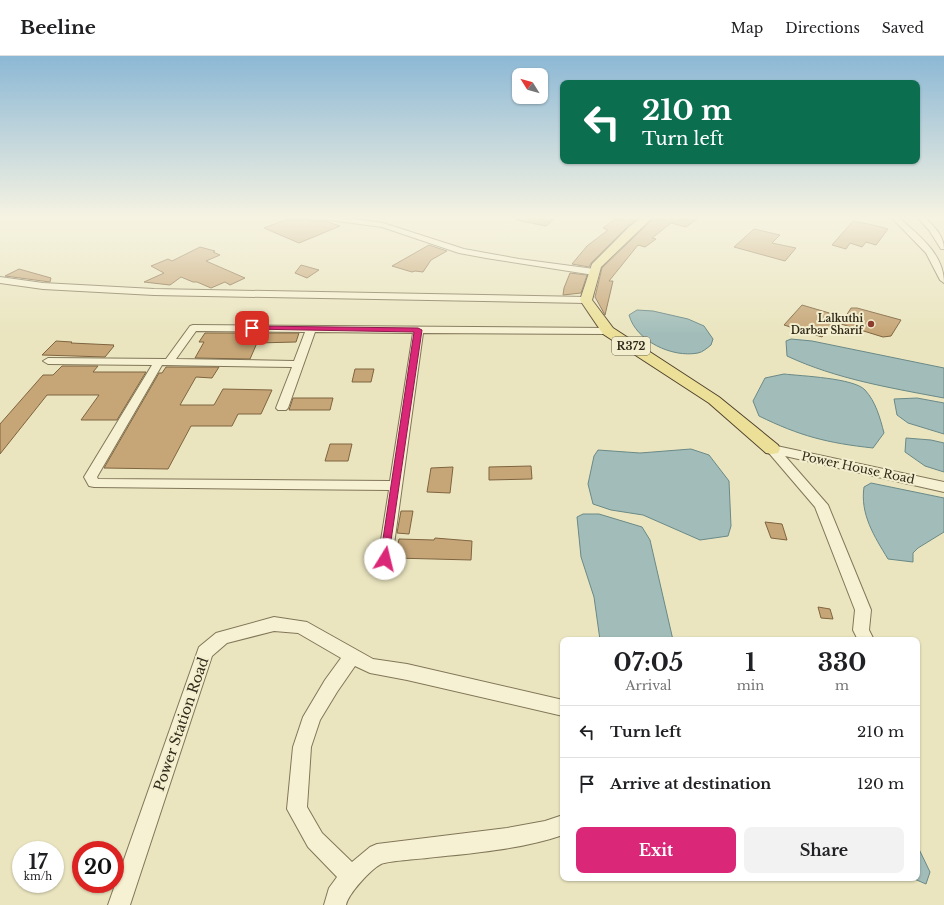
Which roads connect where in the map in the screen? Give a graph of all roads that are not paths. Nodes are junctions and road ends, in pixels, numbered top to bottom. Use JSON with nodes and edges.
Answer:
{"nodes":[{"id":1,"x":484,"y":256,"type":"edge"},
{"id":2,"x":606,"y":256,"type":"edge"},
{"id":3,"x":932,"y":256,"type":"edge"},
{"id":4,"x":594,"y":272,"type":"junction"},
{"id":5,"x":0,"y":280,"type":"edge"},
{"id":6,"x":944,"y":280,"type":"edge"},
{"id":7,"x":586,"y":300,"type":"junction"},
{"id":8,"x":311,"y":328,"type":"junction"},
{"id":9,"x":418,"y":330,"type":"junction"},
{"id":10,"x":608,"y":331,"type":"junction"},
{"id":11,"x":48,"y":361,"type":"dead end"},
{"id":12,"x":164,"y":362,"type":"junction"},
{"id":13,"x":299,"y":364,"type":"junction"},
{"id":14,"x":282,"y":408,"type":"dead end"},
{"id":15,"x":772,"y":449,"type":"junction"},
{"id":16,"x":396,"y":486,"type":"junction"},
{"id":17,"x":944,"y":487,"type":"edge"},
{"id":18,"x":385,"y":559,"type":"dead end"},
{"id":19,"x":864,"y":637,"type":"edge"},
{"id":20,"x":352,"y":657,"type":"junction"},
{"id":21,"x":560,"y":707,"type":"edge"},
{"id":22,"x":560,"y":826,"type":"edge"},
{"id":23,"x":351,"y":876,"type":"junction"},
{"id":24,"x":119,"y":905,"type":"edge"},
{"id":25,"x":335,"y":905,"type":"edge"}],
"edges":[{"from":1,"to":4,"type":"street"},
{"from":2,"to":4,"type":"main road"},
{"from":3,"to":6,"type":"street"},
{"from":4,"to":7,"type":"main road"},
{"from":5,"to":7,"type":"street"},
{"from":7,"to":10,"type":"main road","number":"R372"},
{"from":8,"to":9,"type":"street"},
{"from":8,"to":12,"type":"street"},
{"from":8,"to":13,"type":"street"},
{"from":9,"to":10,"type":"street"},
{"from":9,"to":16,"type":"street"},
{"from":10,"to":15,"type":"main road","number":"R372"},
{"from":11,"to":12,"type":"street"},
{"from":12,"to":13,"type":"street"},
{"from":12,"to":16,"type":"street"},
{"from":13,"to":14,"type":"street"},
{"from":15,"to":17,"type":"street","name":"Power House Road"},
{"from":15,"to":19,"type":"street"},
{"from":16,"to":18,"type":"street"},
{"from":20,"to":21,"type":"street","name":"Power Station Road"},
{"from":20,"to":23,"type":"street"},
{"from":20,"to":24,"type":"street","name":"Power Station Road"},
{"from":22,"to":23,"type":"street"},
{"from":23,"to":25,"type":"street"}]}
